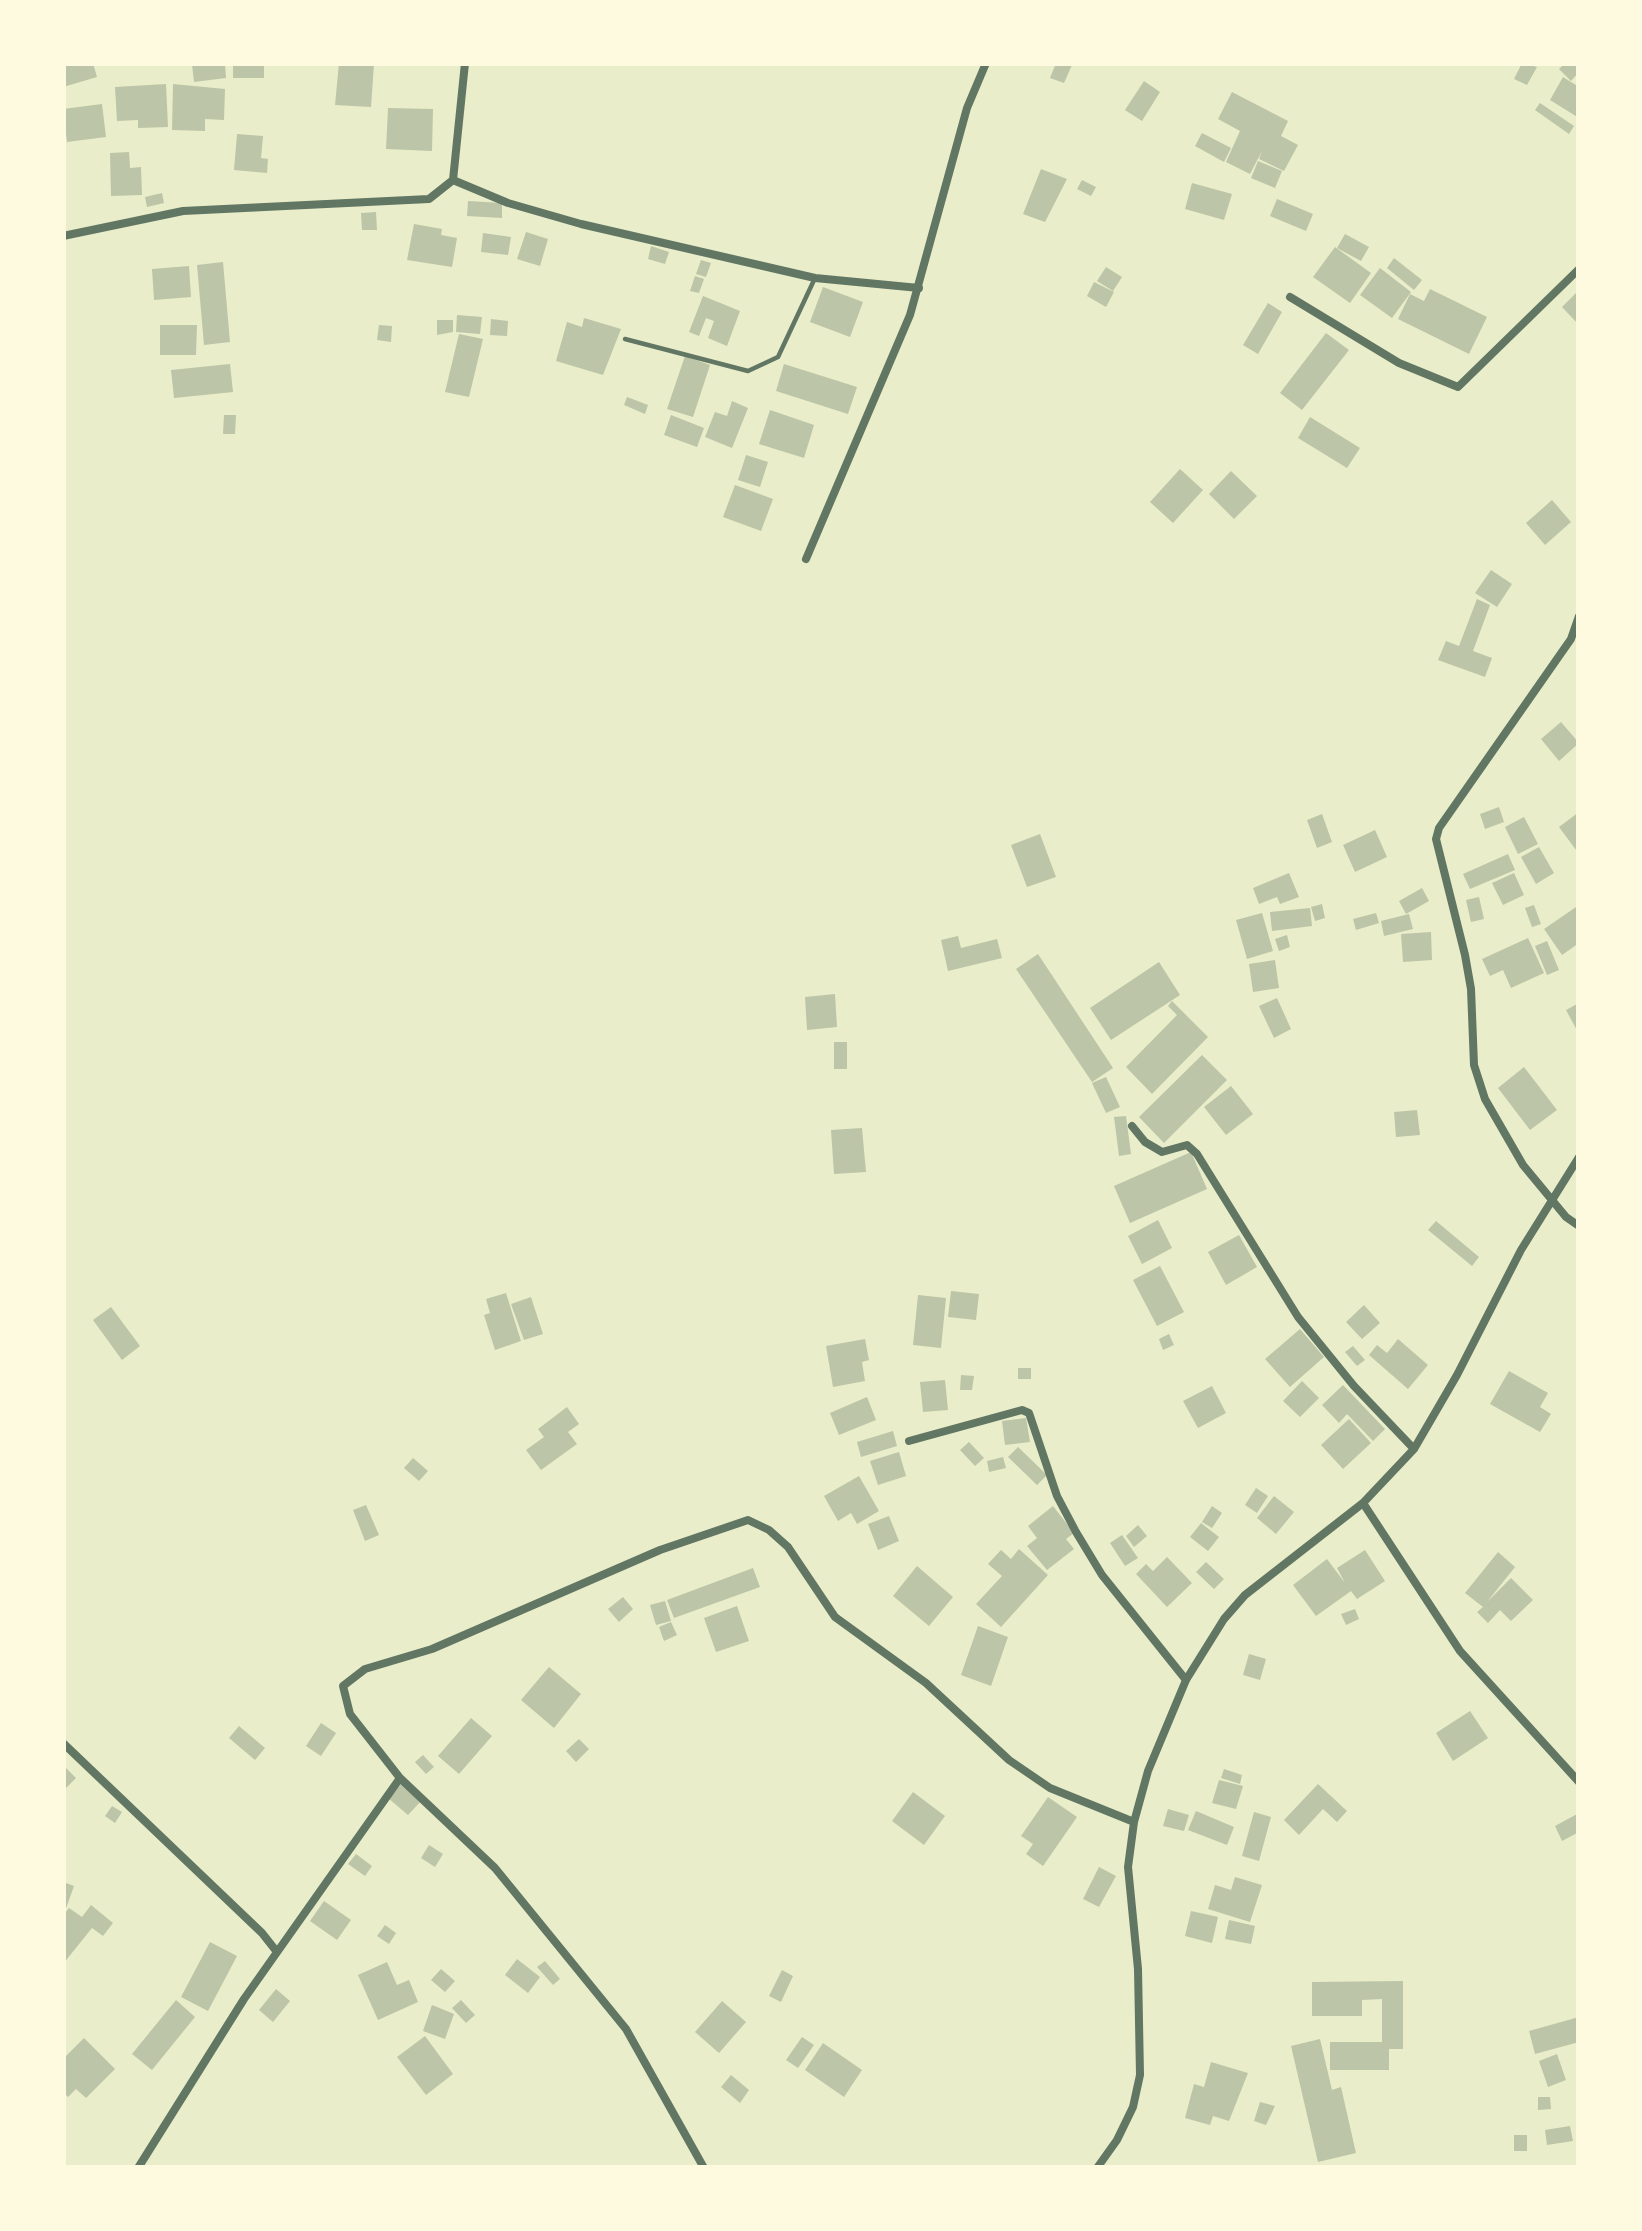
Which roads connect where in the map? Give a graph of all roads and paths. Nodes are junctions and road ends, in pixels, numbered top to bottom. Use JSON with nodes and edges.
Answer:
{"nodes":[{"id":1,"x":465,"y":63,"type":"edge"},
{"id":2,"x":986,"y":63,"type":"edge"},
{"id":3,"x":453,"y":180,"type":"junction"},
{"id":4,"x":63,"y":236,"type":"edge"},
{"id":5,"x":1579,"y":269,"type":"edge"},
{"id":6,"x":815,"y":278,"type":"junction"},
{"id":7,"x":919,"y":288,"type":"junction"},
{"id":8,"x":1290,"y":297,"type":"dead end"},
{"id":9,"x":625,"y":339,"type":"dead end"},
{"id":10,"x":806,"y":559,"type":"dead end"},
{"id":11,"x":1579,"y":616,"type":"edge"},
{"id":12,"x":1575,"y":642,"type":"edge"},
{"id":13,"x":1132,"y":1126,"type":"dead end"},
{"id":14,"x":1579,"y":1157,"type":"edge"},
{"id":15,"x":1553,"y":1202,"type":"junction"},
{"id":16,"x":1579,"y":1226,"type":"edge"},
{"id":17,"x":909,"y":1441,"type":"dead end"},
{"id":18,"x":1414,"y":1449,"type":"junction"},
{"id":19,"x":1363,"y":1503,"type":"junction"},
{"id":20,"x":1186,"y":1680,"type":"junction"},
{"id":21,"x":63,"y":1743,"type":"edge"},
{"id":22,"x":400,"y":1778,"type":"junction"},
{"id":23,"x":1579,"y":1782,"type":"edge"},
{"id":24,"x":1133,"y":1822,"type":"junction"},
{"id":25,"x":277,"y":1952,"type":"junction"},
{"id":26,"x":137,"y":2168,"type":"edge"},
{"id":27,"x":704,"y":2168,"type":"edge"},
{"id":28,"x":1097,"y":2168,"type":"edge"}],
"edges":[{"from":1,"to":3,"type":"street"},
{"from":2,"to":7,"type":"street"},
{"from":3,"to":4,"type":"street"},
{"from":3,"to":6,"type":"street"},
{"from":5,"to":8,"type":"street"},
{"from":6,"to":7,"type":"street"},
{"from":6,"to":9,"type":"lane"},
{"from":7,"to":10,"type":"street"},
{"from":11,"to":12,"type":"street"},
{"from":12,"to":15,"type":"street"},
{"from":13,"to":18,"type":"street"},
{"from":14,"to":15,"type":"street"},
{"from":15,"to":16,"type":"street"},
{"from":15,"to":18,"type":"street"},
{"from":17,"to":20,"type":"street"},
{"from":18,"to":19,"type":"street"},
{"from":19,"to":20,"type":"street"},
{"from":19,"to":23,"type":"street"},
{"from":20,"to":24,"type":"street"},
{"from":21,"to":25,"type":"street"},
{"from":22,"to":24,"type":"street"},
{"from":22,"to":25,"type":"street"},
{"from":22,"to":27,"type":"street"},
{"from":24,"to":28,"type":"street"},
{"from":25,"to":26,"type":"street"}]}
